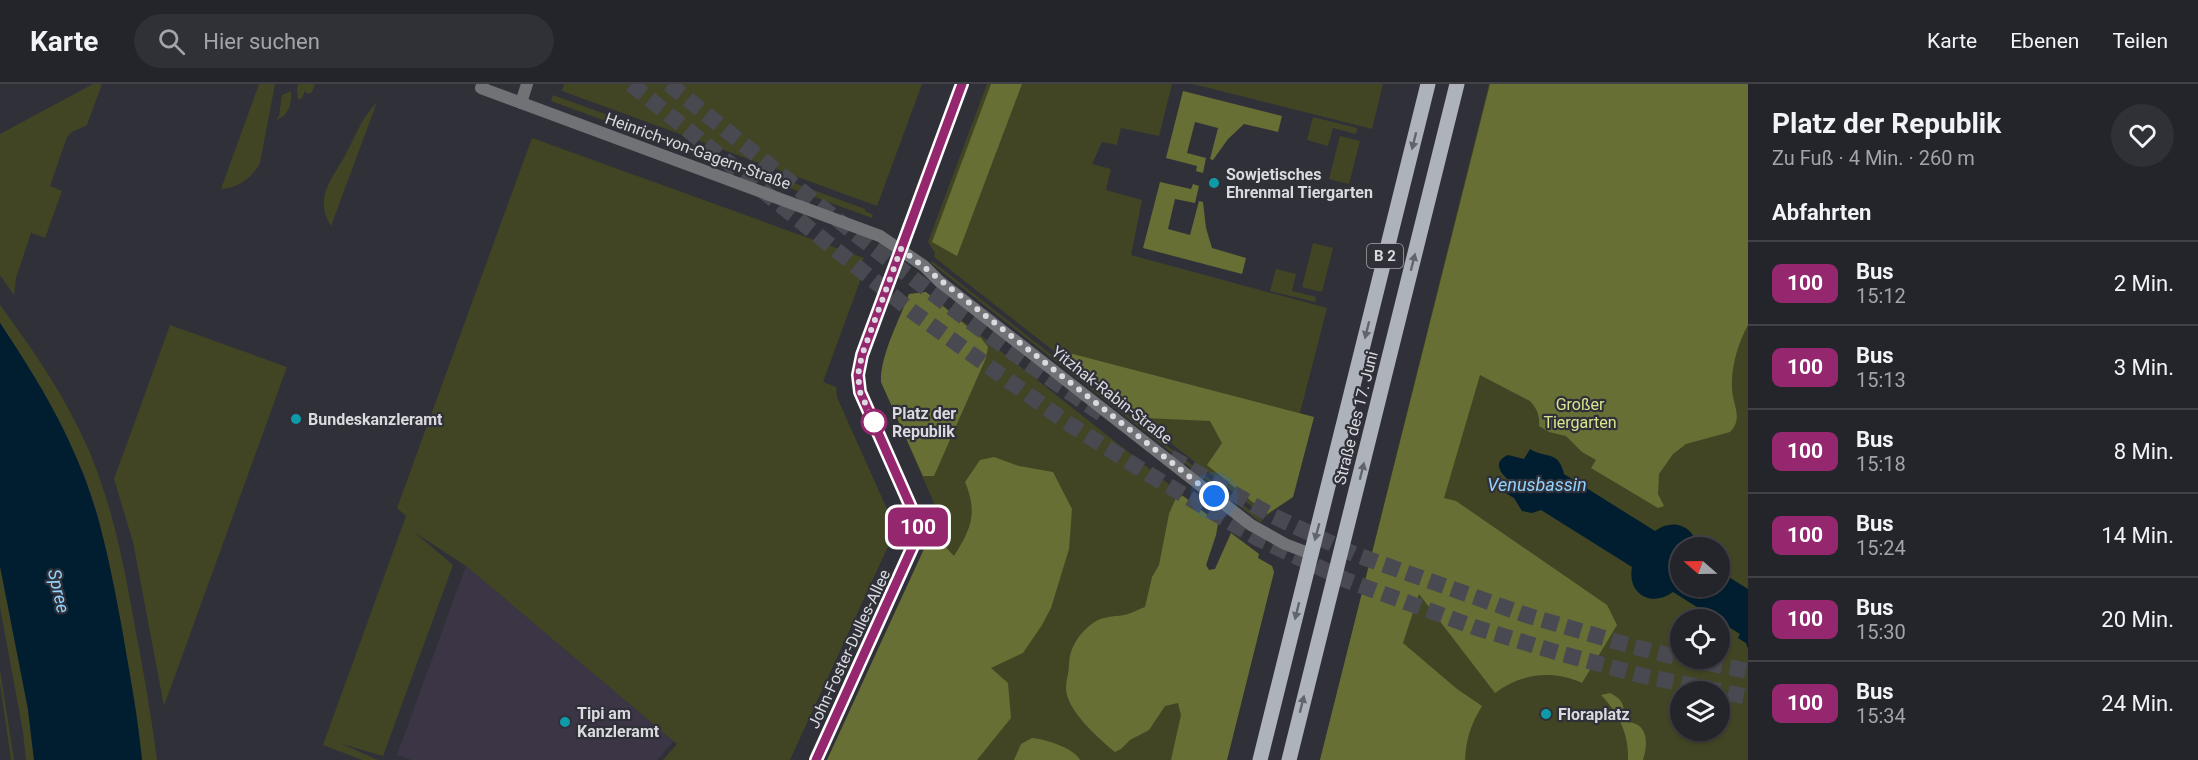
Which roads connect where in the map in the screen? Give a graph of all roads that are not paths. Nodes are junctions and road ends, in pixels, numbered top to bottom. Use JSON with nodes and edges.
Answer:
{"nodes":[{"id":1,"x":527,"y":84,"type":"edge"},
{"id":2,"x":962,"y":84,"type":"edge"},
{"id":3,"x":1428,"y":84,"type":"edge"},
{"id":4,"x":1457,"y":84,"type":"edge"},
{"id":5,"x":482,"y":86,"type":"edge"},
{"id":6,"x":521,"y":103,"type":"junction"},
{"id":7,"x":901,"y":249,"type":"junction"},
{"id":8,"x":1311,"y":554,"type":"junction"},
{"id":9,"x":816,"y":760,"type":"edge"},
{"id":10,"x":1260,"y":760,"type":"edge"},
{"id":11,"x":1288,"y":760,"type":"edge"}],
"edges":[{"from":1,"to":6,"type":"street"},
{"from":2,"to":7,"type":"street","name":"John-Foster-Dulles-Allee"},
{"from":3,"to":8,"type":"main road","name":"Straße des 17. Juni","number":"B 2","one_way":true},
{"from":11,"to":4,"type":"main road","name":"Straße des 17. Juni","number":"B 2","one_way":true},
{"from":5,"to":6,"type":"street","name":"Heinrich-von-Gagern-Straße"},
{"from":6,"to":7,"type":"street","name":"Heinrich-von-Gagern-Straße"},
{"from":7,"to":8,"type":"street","name":"Yitzhak-Rabin-Straße"},
{"from":7,"to":9,"type":"street","name":"John-Foster-Dulles-Allee"},
{"from":8,"to":10,"type":"main road","name":"Straße des 17. Juni","number":"B 2","one_way":true}]}
